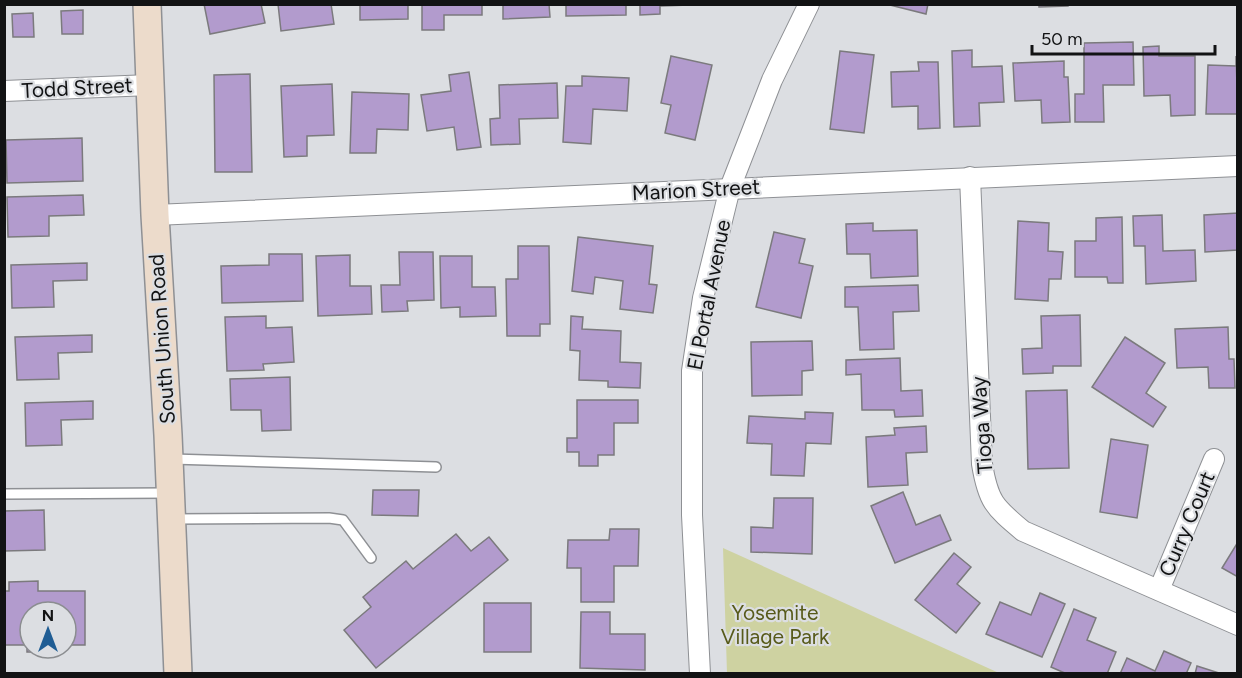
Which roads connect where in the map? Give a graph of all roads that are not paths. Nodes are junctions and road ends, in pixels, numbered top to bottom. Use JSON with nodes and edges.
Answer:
{"nodes":[{"id":1,"x":147,"y":4,"type":"edge"},
{"id":2,"x":809,"y":4,"type":"edge"},
{"id":3,"x":150,"y":85,"type":"junction"},
{"id":4,"x":4,"y":91,"type":"edge"},
{"id":5,"x":1238,"y":166,"type":"edge"},
{"id":6,"x":970,"y":177,"type":"junction"},
{"id":7,"x":730,"y":189,"type":"junction"},
{"id":8,"x":155,"y":215,"type":"junction"},
{"id":9,"x":169,"y":459,"type":"junction"},
{"id":10,"x":1214,"y":459,"type":"dead end"},
{"id":11,"x":436,"y":467,"type":"dead end"},
{"id":12,"x":4,"y":494,"type":"edge"},
{"id":13,"x":171,"y":506,"type":"junction"},
{"id":14,"x":371,"y":558,"type":"dead end"},
{"id":15,"x":1159,"y":590,"type":"junction"},
{"id":16,"x":1238,"y":625,"type":"edge"},
{"id":17,"x":178,"y":674,"type":"edge"},
{"id":18,"x":700,"y":674,"type":"edge"}],
"edges":[{"from":1,"to":3,"type":"street","name":"South Union Road"},
{"from":2,"to":7,"type":"street","name":"El Portal Avenue"},
{"from":3,"to":4,"type":"street","name":"Todd Street"},
{"from":3,"to":8,"type":"street","name":"South Union Road"},
{"from":5,"to":6,"type":"street","name":"Marion Street"},
{"from":6,"to":7,"type":"street","name":"Marion Street"},
{"from":6,"to":15,"type":"street","name":"Tioga Way"},
{"from":7,"to":8,"type":"street","name":"Marion Street"},
{"from":7,"to":18,"type":"street","name":"El Portal Avenue"},
{"from":8,"to":9,"type":"street","name":"South Union Road"},
{"from":9,"to":11,"type":"lane"},
{"from":9,"to":13,"type":"street","name":"South Union Road"},
{"from":10,"to":15,"type":"street","name":"Curry Court"},
{"from":12,"to":13,"type":"lane"},
{"from":13,"to":14,"type":"lane"},
{"from":13,"to":17,"type":"street","name":"South Union Road"},
{"from":15,"to":16,"type":"street","name":"Tioga Way"}]}
